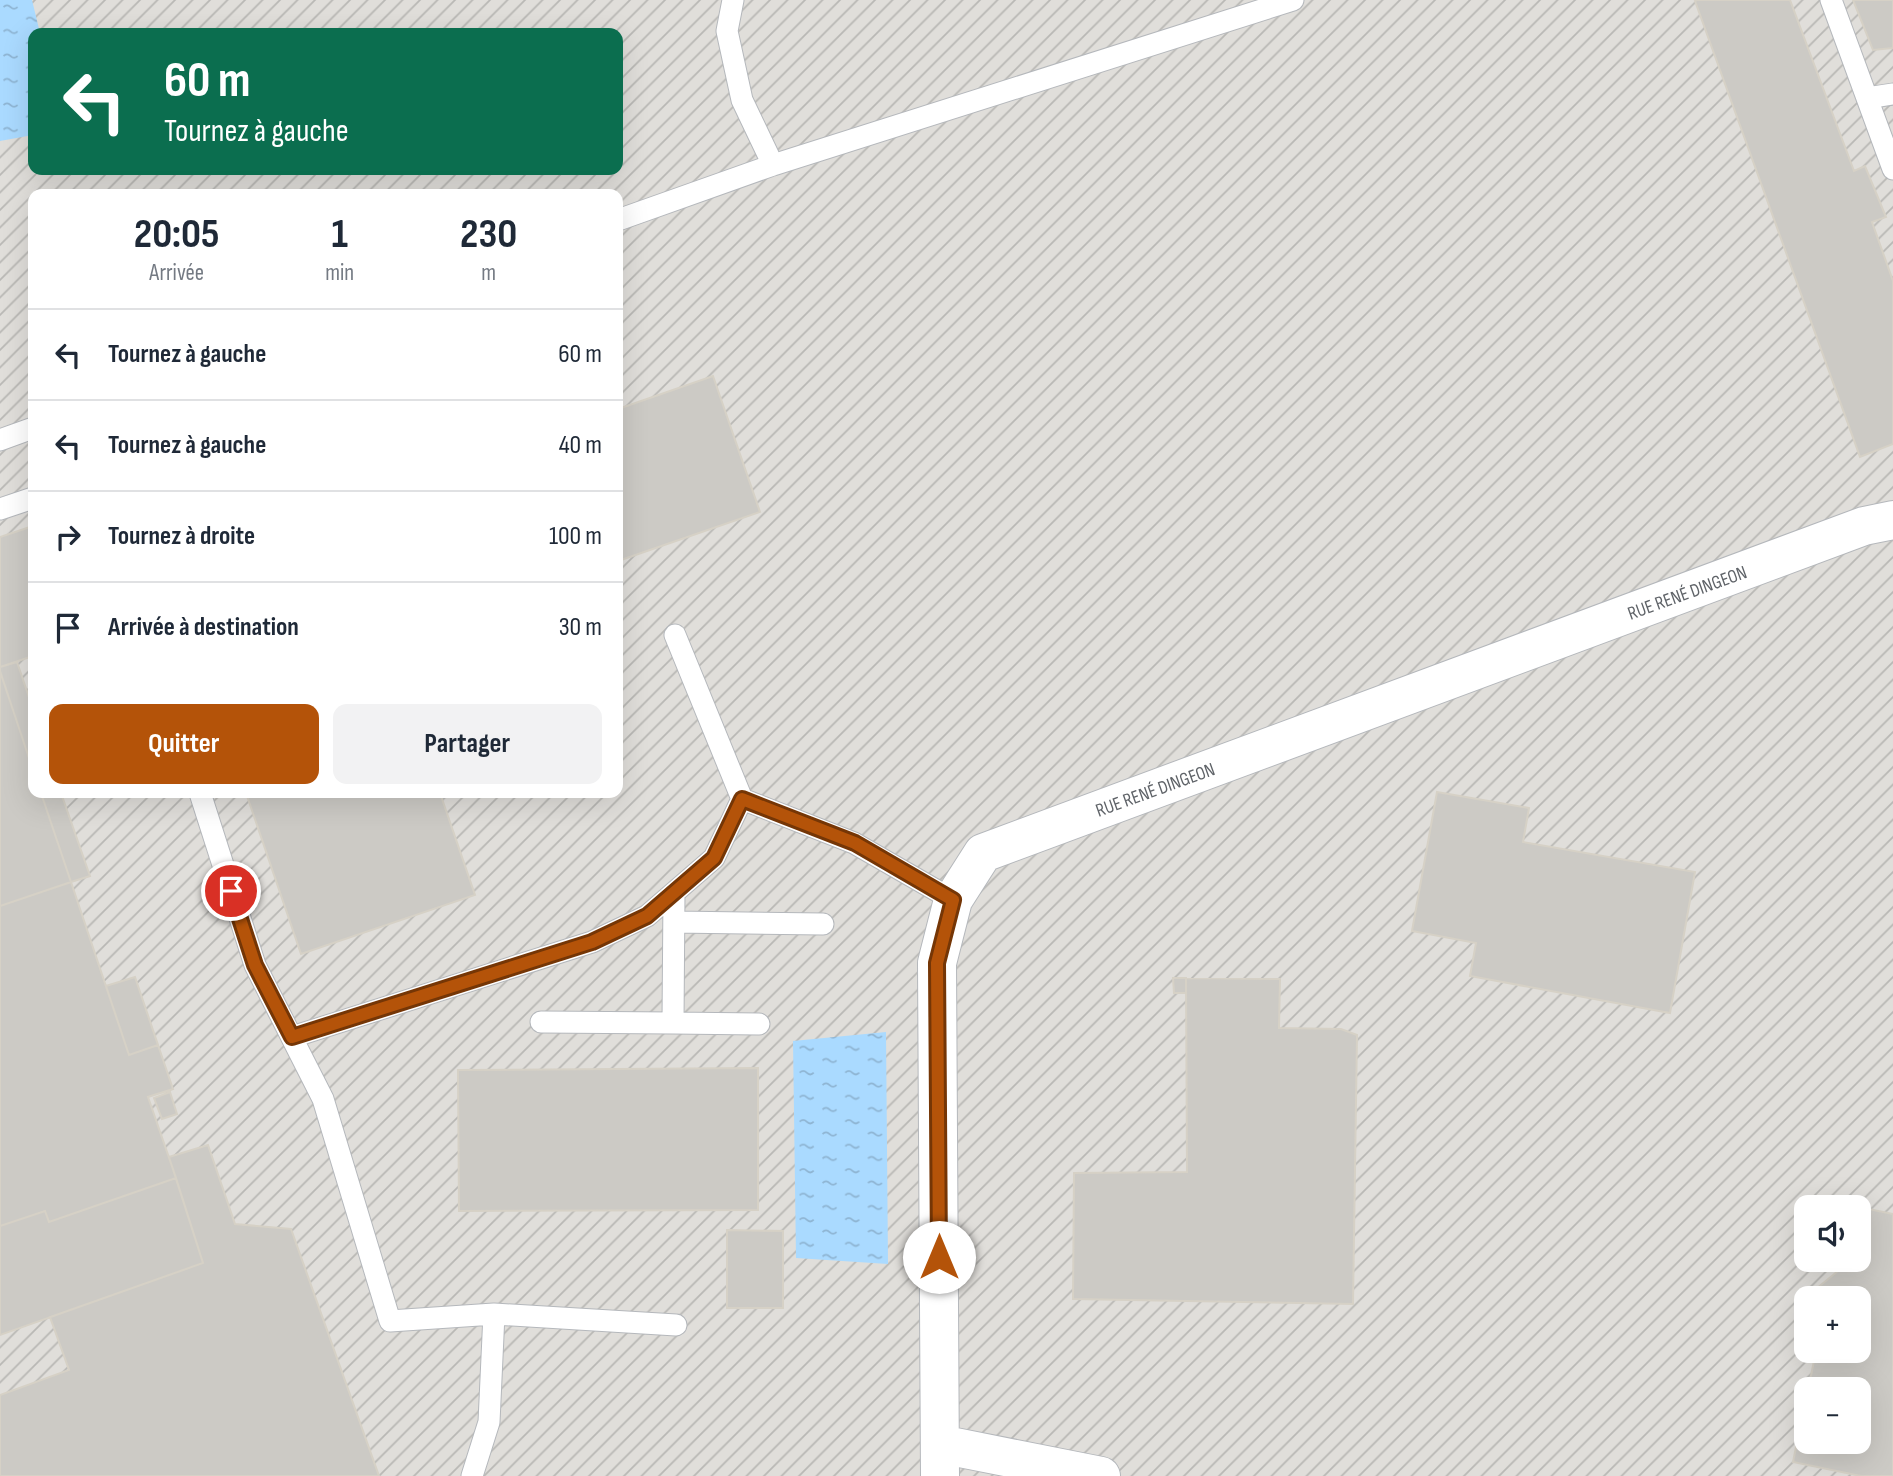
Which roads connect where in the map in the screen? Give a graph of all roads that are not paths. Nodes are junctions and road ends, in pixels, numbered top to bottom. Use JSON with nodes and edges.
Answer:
{"nodes":[{"id":1,"x":733,"y":0,"type":"edge"},
{"id":2,"x":1293,"y":0,"type":"edge"},
{"id":3,"x":1831,"y":0,"type":"edge"},
{"id":4,"x":1893,"y":94,"type":"edge"},
{"id":5,"x":1867,"y":98,"type":"junction"},
{"id":6,"x":773,"y":165,"type":"junction"},
{"id":7,"x":1893,"y":169,"type":"edge"},
{"id":8,"x":623,"y":218,"type":"edge"},
{"id":9,"x":28,"y":430,"type":"edge"},
{"id":10,"x":0,"y":440,"type":"edge"},
{"id":11,"x":28,"y":500,"type":"edge"},
{"id":12,"x":0,"y":509,"type":"edge"},
{"id":13,"x":1893,"y":520,"type":"edge"},
{"id":14,"x":675,"y":635,"type":"dead end"},
{"id":15,"x":202,"y":798,"type":"edge"},
{"id":16,"x":742,"y":799,"type":"junction"},
{"id":17,"x":674,"y":893,"type":"junction"},
{"id":18,"x":953,"y":900,"type":"junction"},
{"id":19,"x":674,"y":922,"type":"junction"},
{"id":20,"x":823,"y":924,"type":"dead end"},
{"id":21,"x":541,"y":1022,"type":"dead end"},
{"id":22,"x":673,"y":1023,"type":"junction"},
{"id":23,"x":759,"y":1024,"type":"dead end"},
{"id":24,"x":292,"y":1037,"type":"junction"},
{"id":25,"x":494,"y":1314,"type":"junction"},
{"id":26,"x":676,"y":1325,"type":"dead end"},
{"id":27,"x":940,"y":1460,"type":"edge"},
{"id":28,"x":472,"y":1476,"type":"edge"},
{"id":29,"x":1101,"y":1476,"type":"edge"}],
"edges":[{"from":1,"to":6,"type":"lane"},
{"from":2,"to":6,"type":"lane"},
{"from":3,"to":5,"type":"lane"},
{"from":4,"to":5,"type":"lane"},
{"from":5,"to":7,"type":"lane"},
{"from":6,"to":8,"type":"lane"},
{"from":9,"to":10,"type":"lane"},
{"from":11,"to":12,"type":"lane"},
{"from":13,"to":18,"type":"street","name":"RUE RENÉ DINGEON"},
{"from":14,"to":16,"type":"lane"},
{"from":15,"to":24,"type":"lane"},
{"from":16,"to":17,"type":"lane"},
{"from":16,"to":18,"type":"lane"},
{"from":17,"to":19,"type":"lane"},
{"from":17,"to":24,"type":"lane"},
{"from":18,"to":27,"type":"street","name":"RUE RENÉ DINGEON"},
{"from":19,"to":20,"type":"lane"},
{"from":19,"to":22,"type":"lane"},
{"from":21,"to":22,"type":"lane"},
{"from":22,"to":23,"type":"lane"},
{"from":24,"to":25,"type":"lane"},
{"from":25,"to":26,"type":"lane"},
{"from":25,"to":28,"type":"lane"},
{"from":27,"to":29,"type":"street","name":"RUE RENÉ DINGEON"}]}
